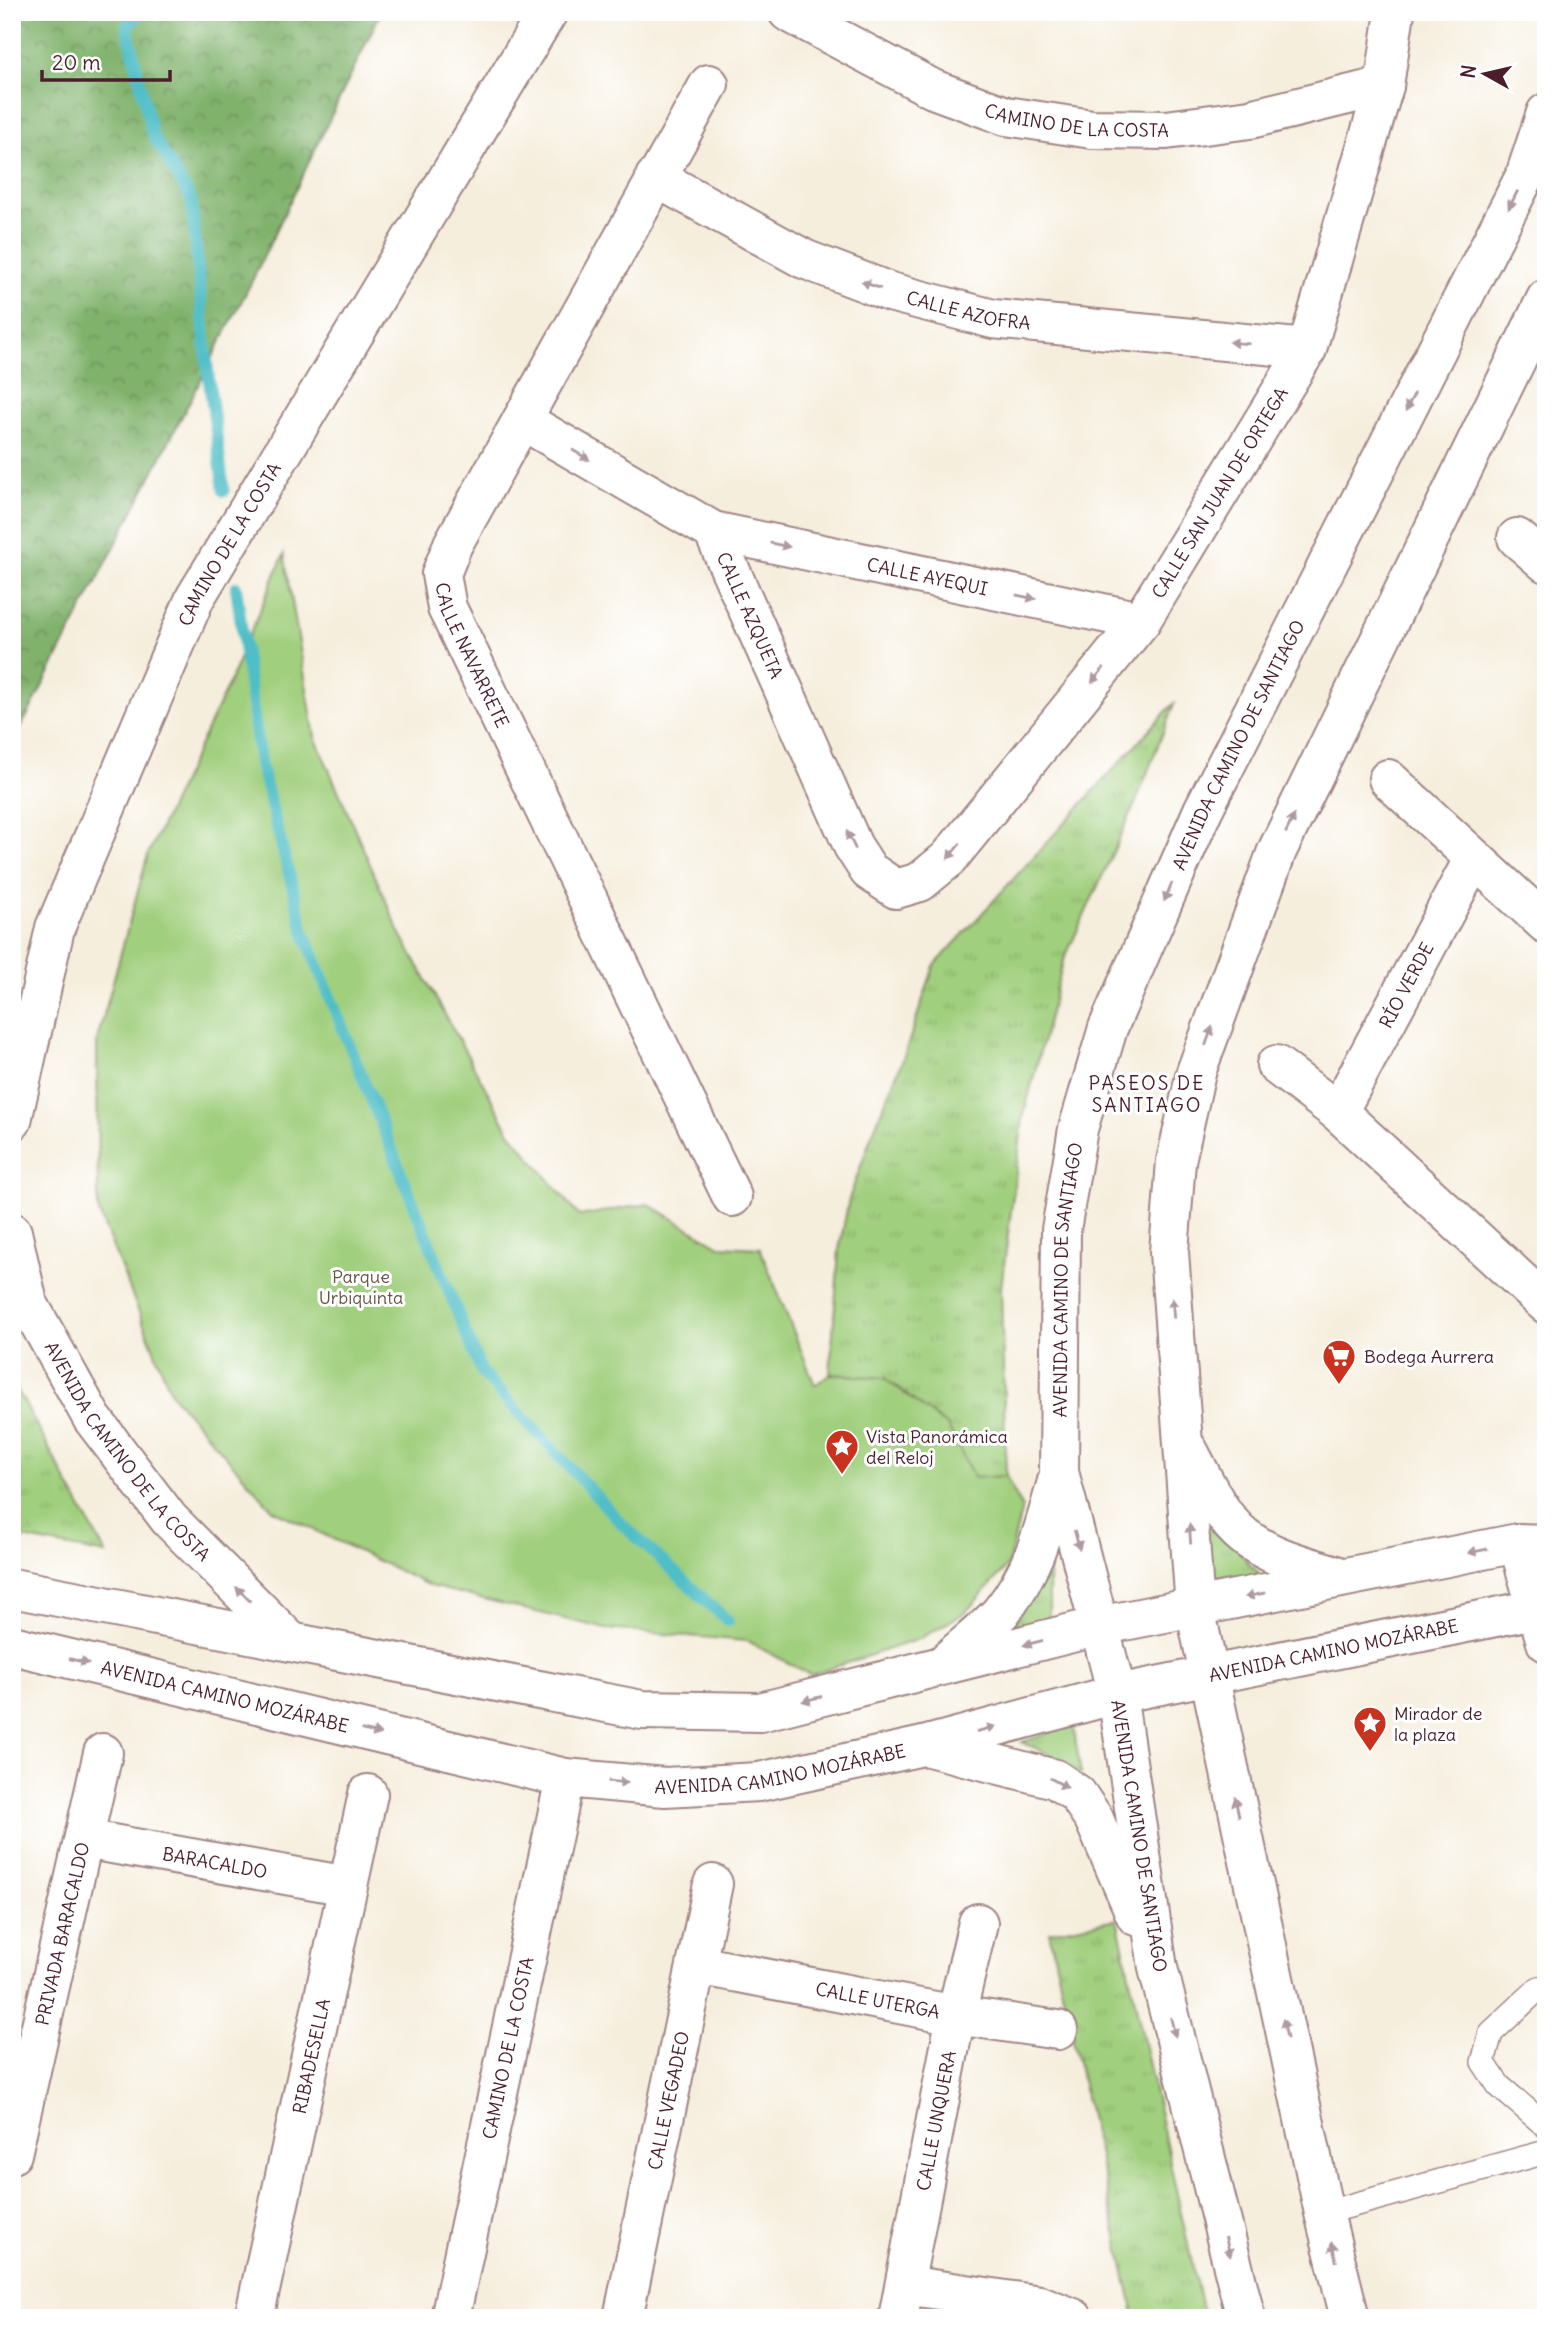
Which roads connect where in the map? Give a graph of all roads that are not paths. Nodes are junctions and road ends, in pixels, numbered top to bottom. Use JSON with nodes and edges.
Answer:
{"nodes":[{"id":1,"x":548,"y":12,"type":"edge"},
{"id":2,"x":788,"y":12,"type":"edge"},
{"id":3,"x":1395,"y":12,"type":"edge"},
{"id":4,"x":709,"y":84,"type":"dead end"},
{"id":5,"x":1384,"y":86,"type":"junction"},
{"id":6,"x":1546,"y":113,"type":"edge"},
{"id":7,"x":656,"y":177,"type":"junction"},
{"id":8,"x":1546,"y":299,"type":"edge"},
{"id":9,"x":1307,"y":349,"type":"junction"},
{"id":10,"x":522,"y":420,"type":"junction"},
{"id":11,"x":713,"y":531,"type":"junction"},
{"id":12,"x":1517,"y":538,"type":"dead end"},
{"id":13,"x":1546,"y":563,"type":"edge"},
{"id":14,"x":1141,"y":621,"type":"junction"},
{"id":15,"x":1388,"y":779,"type":"dead end"},
{"id":16,"x":1474,"y":858,"type":"junction"},
{"id":17,"x":896,"y":889,"type":"joint"},
{"id":18,"x":1546,"y":924,"type":"edge"},
{"id":19,"x":1276,"y":1065,"type":"dead end"},
{"id":20,"x":1338,"y":1112,"type":"junction"},
{"id":21,"x":12,"y":1121,"type":"edge"},
{"id":22,"x":732,"y":1197,"type":"dead end"},
{"id":23,"x":12,"y":1232,"type":"edge"},
{"id":24,"x":1546,"y":1304,"type":"edge"},
{"id":25,"x":1183,"y":1441,"type":"junction"},
{"id":26,"x":1059,"y":1472,"type":"junction"},
{"id":27,"x":1532,"y":1543,"type":"edge"},
{"id":28,"x":1344,"y":1577,"type":"junction"},
{"id":29,"x":12,"y":1588,"type":"edge"},
{"id":30,"x":1195,"y":1608,"type":"junction"},
{"id":31,"x":1542,"y":1617,"type":"edge"},
{"id":32,"x":1100,"y":1626,"type":"junction"},
{"id":33,"x":291,"y":1643,"type":"junction"},
{"id":34,"x":12,"y":1646,"type":"edge"},
{"id":35,"x":942,"y":1666,"type":"junction"},
{"id":36,"x":1209,"y":1675,"type":"junction"},
{"id":37,"x":1117,"y":1694,"type":"junction"},
{"id":38,"x":923,"y":1746,"type":"junction"},
{"id":39,"x":103,"y":1753,"type":"dead end"},
{"id":40,"x":565,"y":1778,"type":"junction"},
{"id":41,"x":368,"y":1794,"type":"dead end"},
{"id":42,"x":84,"y":1839,"type":"junction"},
{"id":43,"x":712,"y":1884,"type":"dead end"},
{"id":44,"x":348,"y":1886,"type":"junction"},
{"id":45,"x":978,"y":1923,"type":"dead end"},
{"id":46,"x":697,"y":1965,"type":"junction"},
{"id":47,"x":1158,"y":1968,"type":"junction"},
{"id":48,"x":1546,"y":1987,"type":"edge"},
{"id":49,"x":956,"y":2015,"type":"junction"},
{"id":50,"x":1058,"y":2030,"type":"dead end"},
{"id":51,"x":1546,"y":2126,"type":"edge"},
{"id":52,"x":1546,"y":2152,"type":"edge"},
{"id":53,"x":12,"y":2154,"type":"edge"},
{"id":54,"x":1324,"y":2213,"type":"junction"},
{"id":55,"x":902,"y":2301,"type":"edge"},
{"id":56,"x":254,"y":2318,"type":"edge"},
{"id":57,"x":450,"y":2318,"type":"edge"},
{"id":58,"x":623,"y":2318,"type":"edge"},
{"id":59,"x":1073,"y":2318,"type":"edge"},
{"id":60,"x":1246,"y":2318,"type":"edge"},
{"id":61,"x":1350,"y":2318,"type":"edge"}],
"edges":[{"from":1,"to":21,"type":"street","name":"CAMINO DE LA COSTA"},
{"from":2,"to":5,"type":"street","name":"CAMINO DE LA COSTA"},
{"from":3,"to":5,"type":"street","name":"CALLE SAN JUAN DE ORTEGA"},
{"from":4,"to":7,"type":"street","name":"CALLE NAVARRETE"},
{"from":5,"to":9,"type":"street","name":"CALLE SAN JUAN DE ORTEGA"},
{"from":6,"to":26,"type":"street","name":"AVENIDA CAMINO DE SANTIAGO","one_way":true},
{"from":9,"to":7,"type":"street","name":"CALLE AZOFRA","one_way":true},
{"from":7,"to":10,"type":"street","name":"CALLE NAVARRETE"},
{"from":25,"to":8,"type":"street","one_way":true},
{"from":9,"to":14,"type":"street","name":"CALLE SAN JUAN DE ORTEGA"},
{"from":10,"to":11,"type":"street","name":"CALLE AZQUETA","one_way":true},
{"from":10,"to":22,"type":"street","name":"CALLE NAVARRETE"},
{"from":11,"to":14,"type":"street","name":"CALLE AYEQUI","one_way":true},
{"from":17,"to":11,"type":"street","name":"CALLE AZQUETA","one_way":true},
{"from":12,"to":13,"type":"street"},
{"from":14,"to":17,"type":"street","name":"CALLE SAN JUAN DE ORTEGA","one_way":true},
{"from":15,"to":16,"type":"street"},
{"from":16,"to":18,"type":"street"},
{"from":16,"to":20,"type":"street","name":"RÍO VERDE"},
{"from":19,"to":20,"type":"street"},
{"from":20,"to":24,"type":"street"},
{"from":33,"to":23,"type":"street","name":"AVENIDA CAMINO DE LA COSTA","one_way":true},
{"from":25,"to":28,"type":"street"},
{"from":30,"to":25,"type":"street","one_way":true},
{"from":26,"to":32,"type":"street","name":"AVENIDA CAMINO DE SANTIAGO","one_way":true},
{"from":26,"to":35,"type":"street"},
{"from":27,"to":28,"type":"street","one_way":true},
{"from":27,"to":31,"type":"street"},
{"from":28,"to":30,"type":"street","one_way":true},
{"from":29,"to":33,"type":"street"},
{"from":30,"to":32,"type":"street"},
{"from":30,"to":36,"type":"street"},
{"from":31,"to":36,"type":"street","name":"AVENIDA CAMINO MOZÁRABE"},
{"from":32,"to":35,"type":"street","one_way":true},
{"from":32,"to":37,"type":"street","name":"AVENIDA CAMINO DE SANTIAGO"},
{"from":35,"to":33,"type":"street","one_way":true},
{"from":34,"to":40,"type":"street","name":"AVENIDA CAMINO MOZÁRABE","one_way":true},
{"from":36,"to":37,"type":"street","name":"AVENIDA CAMINO MOZÁRABE"},
{"from":54,"to":36,"type":"street","one_way":true},
{"from":38,"to":37,"type":"street","name":"AVENIDA CAMINO MOZÁRABE","one_way":true},
{"from":37,"to":47,"type":"street","name":"AVENIDA CAMINO DE SANTIAGO"},
{"from":40,"to":38,"type":"street","name":"AVENIDA CAMINO MOZÁRABE","one_way":true},
{"from":38,"to":47,"type":"street","one_way":true},
{"from":39,"to":42,"type":"street","name":"PRIVADA BARACALDO"},
{"from":40,"to":57,"type":"street","name":"CAMINO DE LA COSTA"},
{"from":41,"to":44,"type":"street","name":"RIBADESELLA"},
{"from":42,"to":44,"type":"street","name":"BARACALDO"},
{"from":42,"to":53,"type":"street","name":"PRIVADA BARACALDO"},
{"from":43,"to":46,"type":"street","name":"CALLE VEGADEO"},
{"from":44,"to":56,"type":"street","name":"RIBADESELLA"},
{"from":45,"to":49,"type":"street","name":"CALLE UNQUERA"},
{"from":46,"to":49,"type":"street","name":"CALLE UTERGA"},
{"from":46,"to":58,"type":"street","name":"CALLE VEGADEO"},
{"from":47,"to":60,"type":"street","name":"AVENIDA CAMINO DE SANTIAGO","one_way":true},
{"from":48,"to":51,"type":"lane"},
{"from":49,"to":50,"type":"street","name":"CALLE UTERGA"},
{"from":49,"to":55,"type":"street","name":"CALLE UNQUERA"},
{"from":52,"to":54,"type":"lane"},
{"from":61,"to":54,"type":"street","one_way":true},
{"from":55,"to":59,"type":"street"}]}
